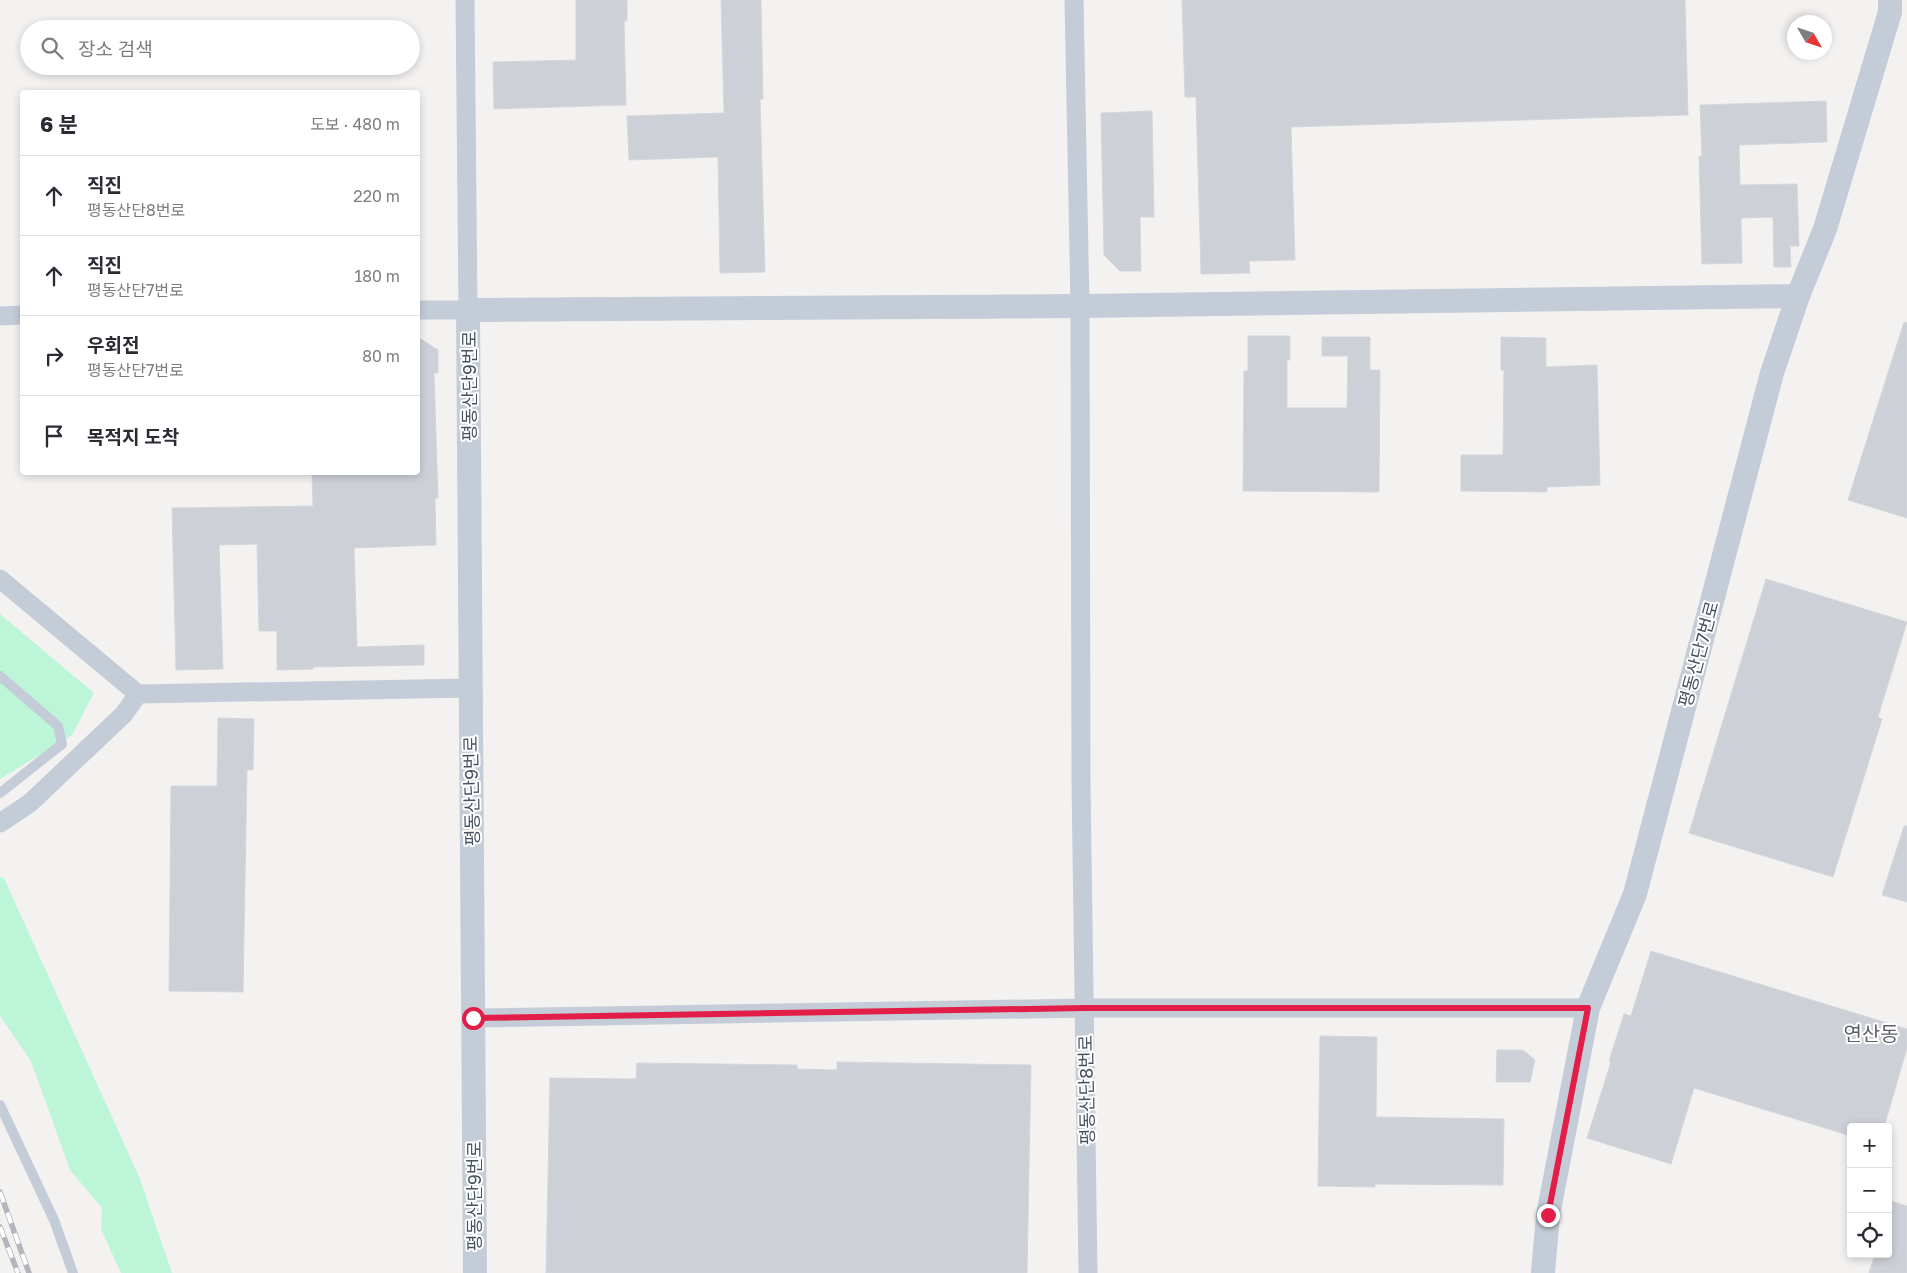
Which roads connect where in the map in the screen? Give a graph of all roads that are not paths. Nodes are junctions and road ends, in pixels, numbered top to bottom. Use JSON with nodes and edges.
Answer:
{"nodes":[{"id":1,"x":465,"y":0,"type":"edge"},
{"id":2,"x":1074,"y":0,"type":"edge"},
{"id":3,"x":1890,"y":0,"type":"edge"},
{"id":4,"x":1798,"y":296,"type":"junction"},
{"id":5,"x":1080,"y":306,"type":"junction"},
{"id":6,"x":420,"y":310,"type":"edge"},
{"id":7,"x":468,"y":310,"type":"junction"},
{"id":8,"x":20,"y":315,"type":"edge"},
{"id":9,"x":0,"y":316,"type":"edge"},
{"id":10,"x":0,"y":579,"type":"edge"},
{"id":11,"x":0,"y":676,"type":"edge"},
{"id":12,"x":470,"y":688,"type":"junction"},
{"id":13,"x":138,"y":694,"type":"junction"},
{"id":14,"x":0,"y":793,"type":"edge"},
{"id":15,"x":0,"y":823,"type":"edge"},
{"id":16,"x":1085,"y":1008,"type":"junction"},
{"id":17,"x":1588,"y":1008,"type":"junction"},
{"id":18,"x":473,"y":1018,"type":"junction"},
{"id":19,"x":0,"y":1105,"type":"edge"},
{"id":20,"x":73,"y":1273,"type":"edge"},
{"id":21,"x":475,"y":1273,"type":"edge"},
{"id":22,"x":1088,"y":1273,"type":"edge"},
{"id":23,"x":1543,"y":1273,"type":"edge"}],
"edges":[{"from":1,"to":7,"type":"street"},
{"from":2,"to":5,"type":"street","name":"평동산단8번로"},
{"from":3,"to":4,"type":"street","name":"평동산단7번로"},
{"from":4,"to":5,"type":"street"},
{"from":4,"to":17,"type":"street","name":"평동산단7번로"},
{"from":5,"to":7,"type":"street"},
{"from":5,"to":16,"type":"street","name":"평동산단8번로"},
{"from":6,"to":7,"type":"street"},
{"from":7,"to":12,"type":"street","name":"평동산단9번로"},
{"from":8,"to":9,"type":"street"},
{"from":10,"to":13,"type":"street"},
{"from":11,"to":14,"type":"lane"},
{"from":12,"to":13,"type":"street"},
{"from":12,"to":18,"type":"street","name":"평동산단9번로"},
{"from":13,"to":15,"type":"street"},
{"from":16,"to":17,"type":"street"},
{"from":16,"to":18,"type":"street"},
{"from":16,"to":22,"type":"street","name":"평동산단8번로"},
{"from":17,"to":23,"type":"street","name":"평동산단7번로"},
{"from":18,"to":21,"type":"street","name":"평동산단9번로"},
{"from":19,"to":20,"type":"lane"}]}
